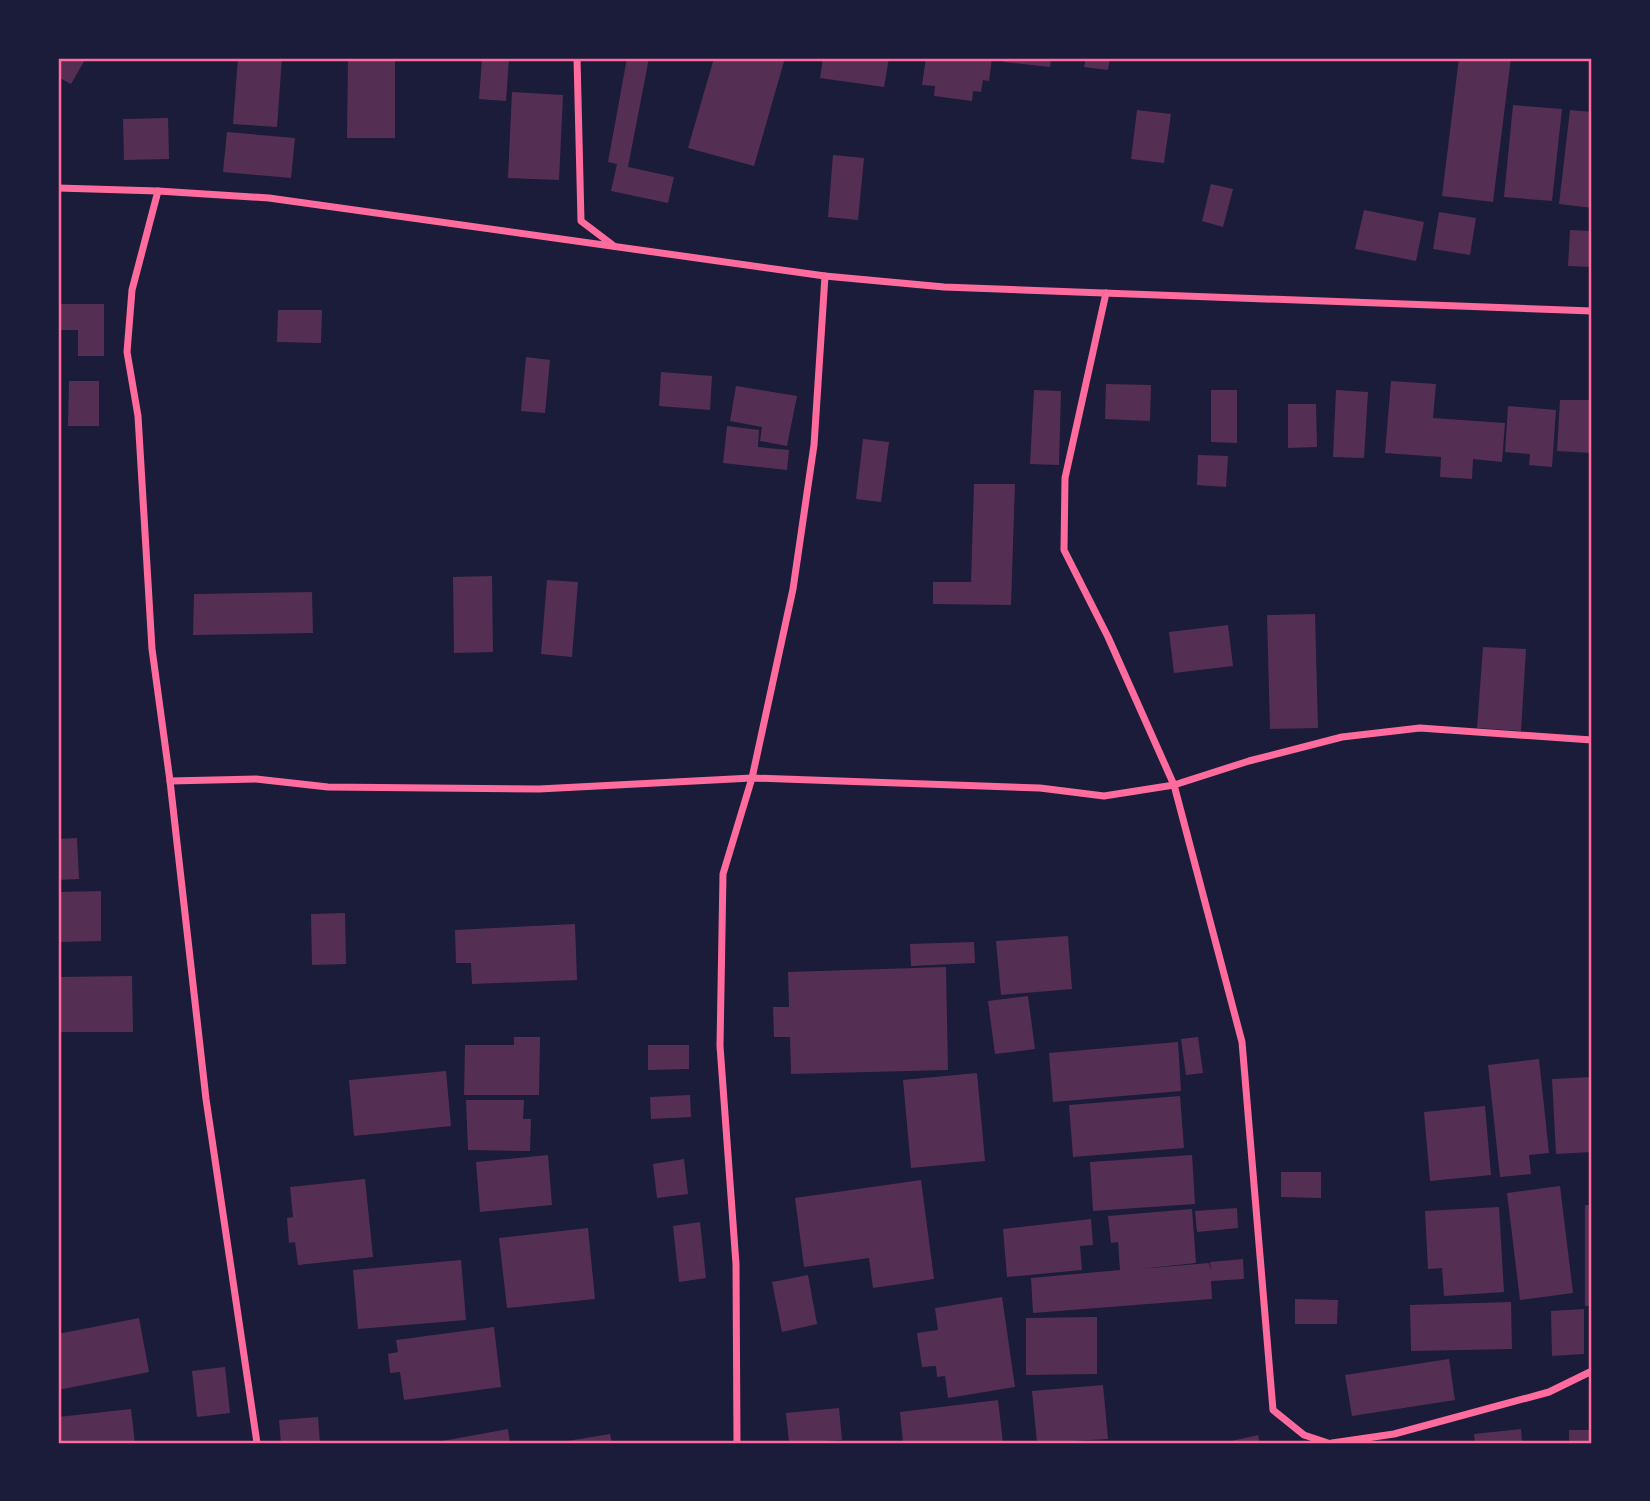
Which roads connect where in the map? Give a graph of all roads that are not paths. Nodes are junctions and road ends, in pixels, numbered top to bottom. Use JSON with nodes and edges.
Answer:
{"nodes":[{"id":1,"x":578,"y":58,"type":"edge"},
{"id":2,"x":58,"y":188,"type":"edge"},
{"id":3,"x":158,"y":191,"type":"junction"},
{"id":4,"x":614,"y":247,"type":"junction"},
{"id":5,"x":825,"y":276,"type":"junction"},
{"id":6,"x":1105,"y":293,"type":"junction"},
{"id":7,"x":1592,"y":311,"type":"edge"},
{"id":8,"x":1592,"y":740,"type":"edge"},
{"id":9,"x":752,"y":778,"type":"junction"},
{"id":10,"x":170,"y":781,"type":"junction"},
{"id":11,"x":1174,"y":785,"type":"junction"},
{"id":12,"x":1592,"y":1371,"type":"edge"},
{"id":13,"x":257,"y":1443,"type":"edge"},
{"id":14,"x":737,"y":1443,"type":"edge"},
{"id":15,"x":1330,"y":1443,"type":"edge"}],
"edges":[{"from":1,"to":4,"type":"street"},
{"from":2,"to":3,"type":"street"},
{"from":3,"to":4,"type":"street"},
{"from":3,"to":10,"type":"street"},
{"from":4,"to":5,"type":"street"},
{"from":5,"to":6,"type":"street"},
{"from":5,"to":9,"type":"street"},
{"from":6,"to":7,"type":"street"},
{"from":6,"to":11,"type":"street"},
{"from":8,"to":11,"type":"street"},
{"from":9,"to":10,"type":"street"},
{"from":9,"to":11,"type":"street"},
{"from":9,"to":14,"type":"street"},
{"from":10,"to":13,"type":"street"},
{"from":11,"to":15,"type":"street"},
{"from":12,"to":15,"type":"street"}]}
